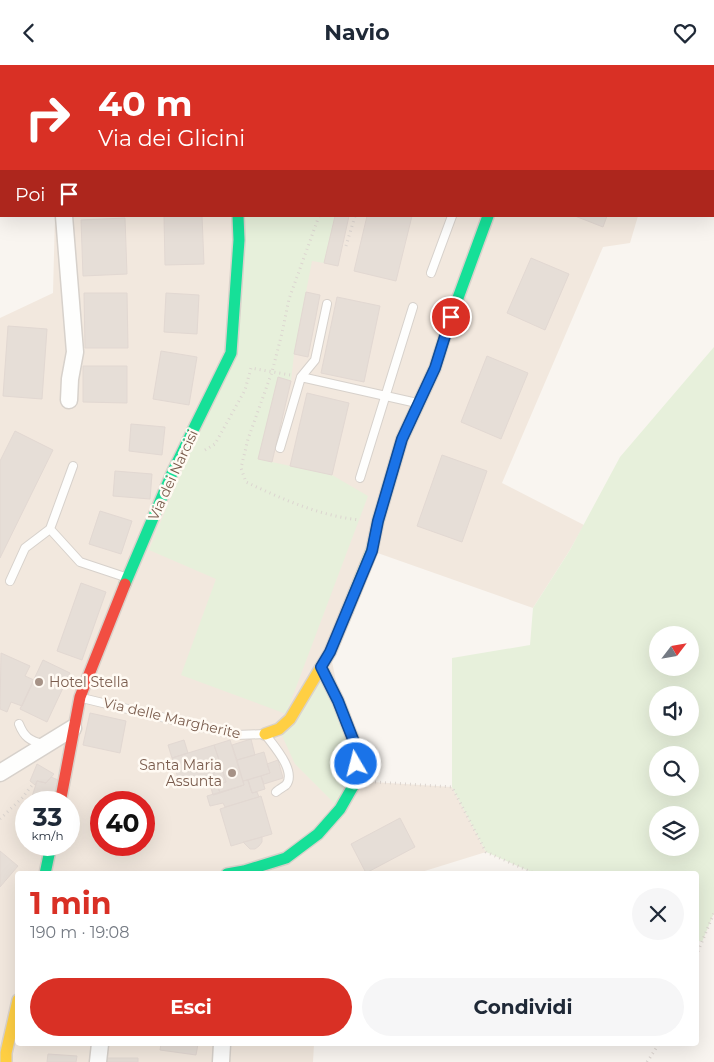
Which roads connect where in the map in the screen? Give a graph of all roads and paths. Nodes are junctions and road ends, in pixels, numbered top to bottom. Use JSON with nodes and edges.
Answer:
{"nodes":[{"id":1,"x":64,"y":217,"type":"edge"},
{"id":2,"x":238,"y":217,"type":"edge"},
{"id":3,"x":355,"y":217,"type":"edge"},
{"id":4,"x":452,"y":217,"type":"edge"},
{"id":5,"x":488,"y":217,"type":"edge"},
{"id":6,"x":346,"y":246,"type":"dead end"},
{"id":7,"x":431,"y":273,"type":"dead end"},
{"id":8,"x":326,"y":304,"type":"dead end"},
{"id":9,"x":413,"y":307,"type":"dead end"},
{"id":10,"x":301,"y":377,"type":"junction"},
{"id":11,"x":386,"y":397,"type":"junction"},
{"id":12,"x":69,"y":400,"type":"dead end"},
{"id":13,"x":419,"y":403,"type":"junction"},
{"id":14,"x":280,"y":448,"type":"dead end"},
{"id":15,"x":198,"y":455,"type":"dead end"},
{"id":16,"x":73,"y":467,"type":"dead end"},
{"id":17,"x":360,"y":478,"type":"dead end"},
{"id":18,"x":50,"y":529,"type":"junction"},
{"id":19,"x":127,"y":578,"type":"junction"},
{"id":20,"x":10,"y":581,"type":"dead end"},
{"id":21,"x":321,"y":667,"type":"junction"},
{"id":22,"x":80,"y":697,"type":"junction"},
{"id":23,"x":19,"y":724,"type":"dead end"},
{"id":24,"x":73,"y":728,"type":"junction"},
{"id":25,"x":265,"y":734,"type":"junction"},
{"id":26,"x":44,"y":745,"type":"junction"},
{"id":27,"x":3,"y":770,"type":"edge"},
{"id":28,"x":356,"y":781,"type":"junction"},
{"id":29,"x":33,"y":784,"type":"dead end"},
{"id":30,"x":62,"y":791,"type":"edge"},
{"id":31,"x":276,"y":792,"type":"dead end"},
{"id":32,"x":0,"y":819,"type":"edge"},
{"id":33,"x":49,"y":856,"type":"edge"},
{"id":34,"x":46,"y":871,"type":"edge"},
{"id":35,"x":250,"y":871,"type":"edge"},
{"id":36,"x":529,"y":871,"type":"edge"},
{"id":37,"x":714,"y":913,"type":"edge"},
{"id":38,"x":699,"y":941,"type":"edge"},
{"id":39,"x":702,"y":942,"type":"junction"},
{"id":40,"x":699,"y":949,"type":"edge"},
{"id":41,"x":15,"y":1013,"type":"edge"},
{"id":42,"x":100,"y":1046,"type":"edge"},
{"id":43,"x":222,"y":1046,"type":"edge"},
{"id":44,"x":658,"y":1046,"type":"edge"},
{"id":45,"x":6,"y":1062,"type":"edge"},
{"id":46,"x":98,"y":1062,"type":"edge"},
{"id":47,"x":221,"y":1062,"type":"edge"},
{"id":48,"x":648,"y":1062,"type":"edge"}],
"edges":[{"from":1,"to":12,"type":"street"},
{"from":2,"to":19,"type":"street","name":"Via dei Narcisi"},
{"from":3,"to":6,"type":"path"},
{"from":4,"to":7,"type":"lane"},
{"from":5,"to":13,"type":"street"},
{"from":8,"to":10,"type":"lane"},
{"from":9,"to":11,"type":"lane"},
{"from":10,"to":11,"type":"lane"},
{"from":10,"to":14,"type":"lane"},
{"from":10,"to":15,"type":"path"},
{"from":11,"to":13,"type":"lane"},
{"from":11,"to":17,"type":"lane"},
{"from":13,"to":21,"type":"street"},
{"from":16,"to":18,"type":"lane"},
{"from":18,"to":19,"type":"lane"},
{"from":18,"to":20,"type":"lane"},
{"from":19,"to":22,"type":"street","name":"Via dei Narcisi"},
{"from":21,"to":25,"type":"street"},
{"from":21,"to":28,"type":"street"},
{"from":22,"to":24,"type":"street","name":"Via dei Narcisi"},
{"from":22,"to":25,"type":"lane","name":"Via delle Margherite"},
{"from":23,"to":26,"type":"lane"},
{"from":24,"to":26,"type":"street"},
{"from":24,"to":30,"type":"street","name":"Via dei Narcisi"},
{"from":25,"to":31,"type":"lane"},
{"from":26,"to":27,"type":"street"},
{"from":28,"to":35,"type":"street"},
{"from":28,"to":36,"type":"path"},
{"from":29,"to":32,"type":"path"},
{"from":33,"to":34,"type":"street"},
{"from":37,"to":39,"type":"path"},
{"from":38,"to":39,"type":"path"},
{"from":39,"to":40,"type":"path"},
{"from":41,"to":45,"type":"street"},
{"from":42,"to":46,"type":"street"},
{"from":43,"to":47,"type":"street"},
{"from":44,"to":48,"type":"path"}]}
